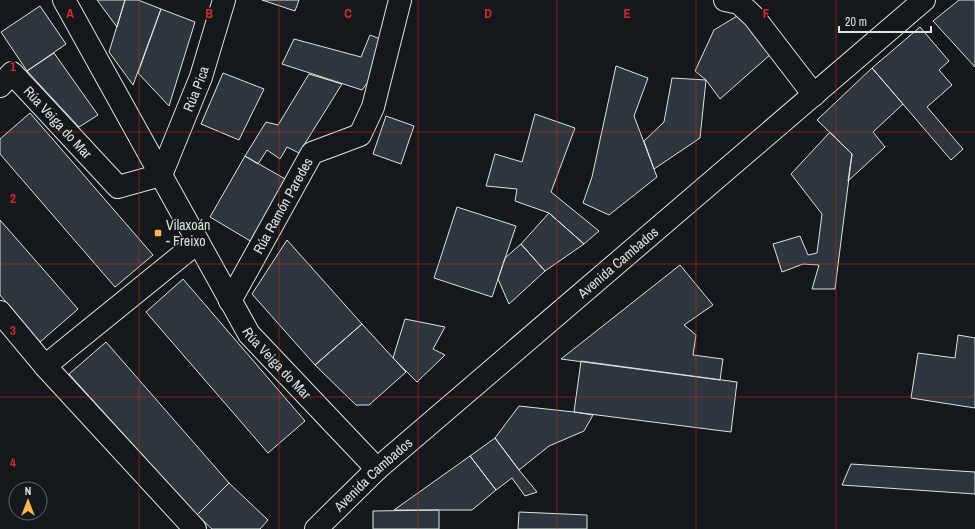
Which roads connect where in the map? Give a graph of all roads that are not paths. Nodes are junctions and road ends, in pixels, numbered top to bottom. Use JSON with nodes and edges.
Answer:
{"nodes":[{"id":1,"x":64,"y":0,"type":"edge"},
{"id":2,"x":224,"y":0,"type":"edge"},
{"id":3,"x":400,"y":0,"type":"edge"},
{"id":4,"x":725,"y":0,"type":"edge"},
{"id":5,"x":924,"y":0,"type":"edge"},
{"id":6,"x":0,"y":86,"type":"edge"},
{"id":7,"x":814,"y":95,"type":"junction"},
{"id":8,"x":161,"y":175,"type":"junction"},
{"id":9,"x":198,"y":242,"type":"junction"},
{"id":10,"x":230,"y":301,"type":"junction"},
{"id":11,"x":0,"y":312,"type":"edge"},
{"id":12,"x":45,"y":366,"type":"junction"},
{"id":13,"x":377,"y":469,"type":"junction"},
{"id":14,"x":195,"y":529,"type":"edge"},
{"id":15,"x":316,"y":529,"type":"edge"}],
"edges":[{"from":1,"to":8,"type":"street","name":"Rúa Veiga do Mar"},
{"from":2,"to":8,"type":"street","name":"Rúa Pica"},
{"from":3,"to":10,"type":"street","name":"Rúa Ramón Paredes"},
{"from":4,"to":7,"type":"street"},
{"from":5,"to":7,"type":"street","name":"Avenida Cambados"},
{"from":6,"to":8,"type":"street","name":"Rúa Veiga do Mar"},
{"from":7,"to":13,"type":"street","name":"Avenida Cambados"},
{"from":8,"to":9,"type":"street","name":"Rúa Veiga do Mar"},
{"from":9,"to":10,"type":"street","name":"Rúa Veiga do Mar"},
{"from":9,"to":12,"type":"street"},
{"from":10,"to":13,"type":"street","name":"Rúa Veiga do Mar"},
{"from":11,"to":12,"type":"street"},
{"from":12,"to":14,"type":"street"},
{"from":13,"to":15,"type":"street","name":"Avenida Cambados"}]}
